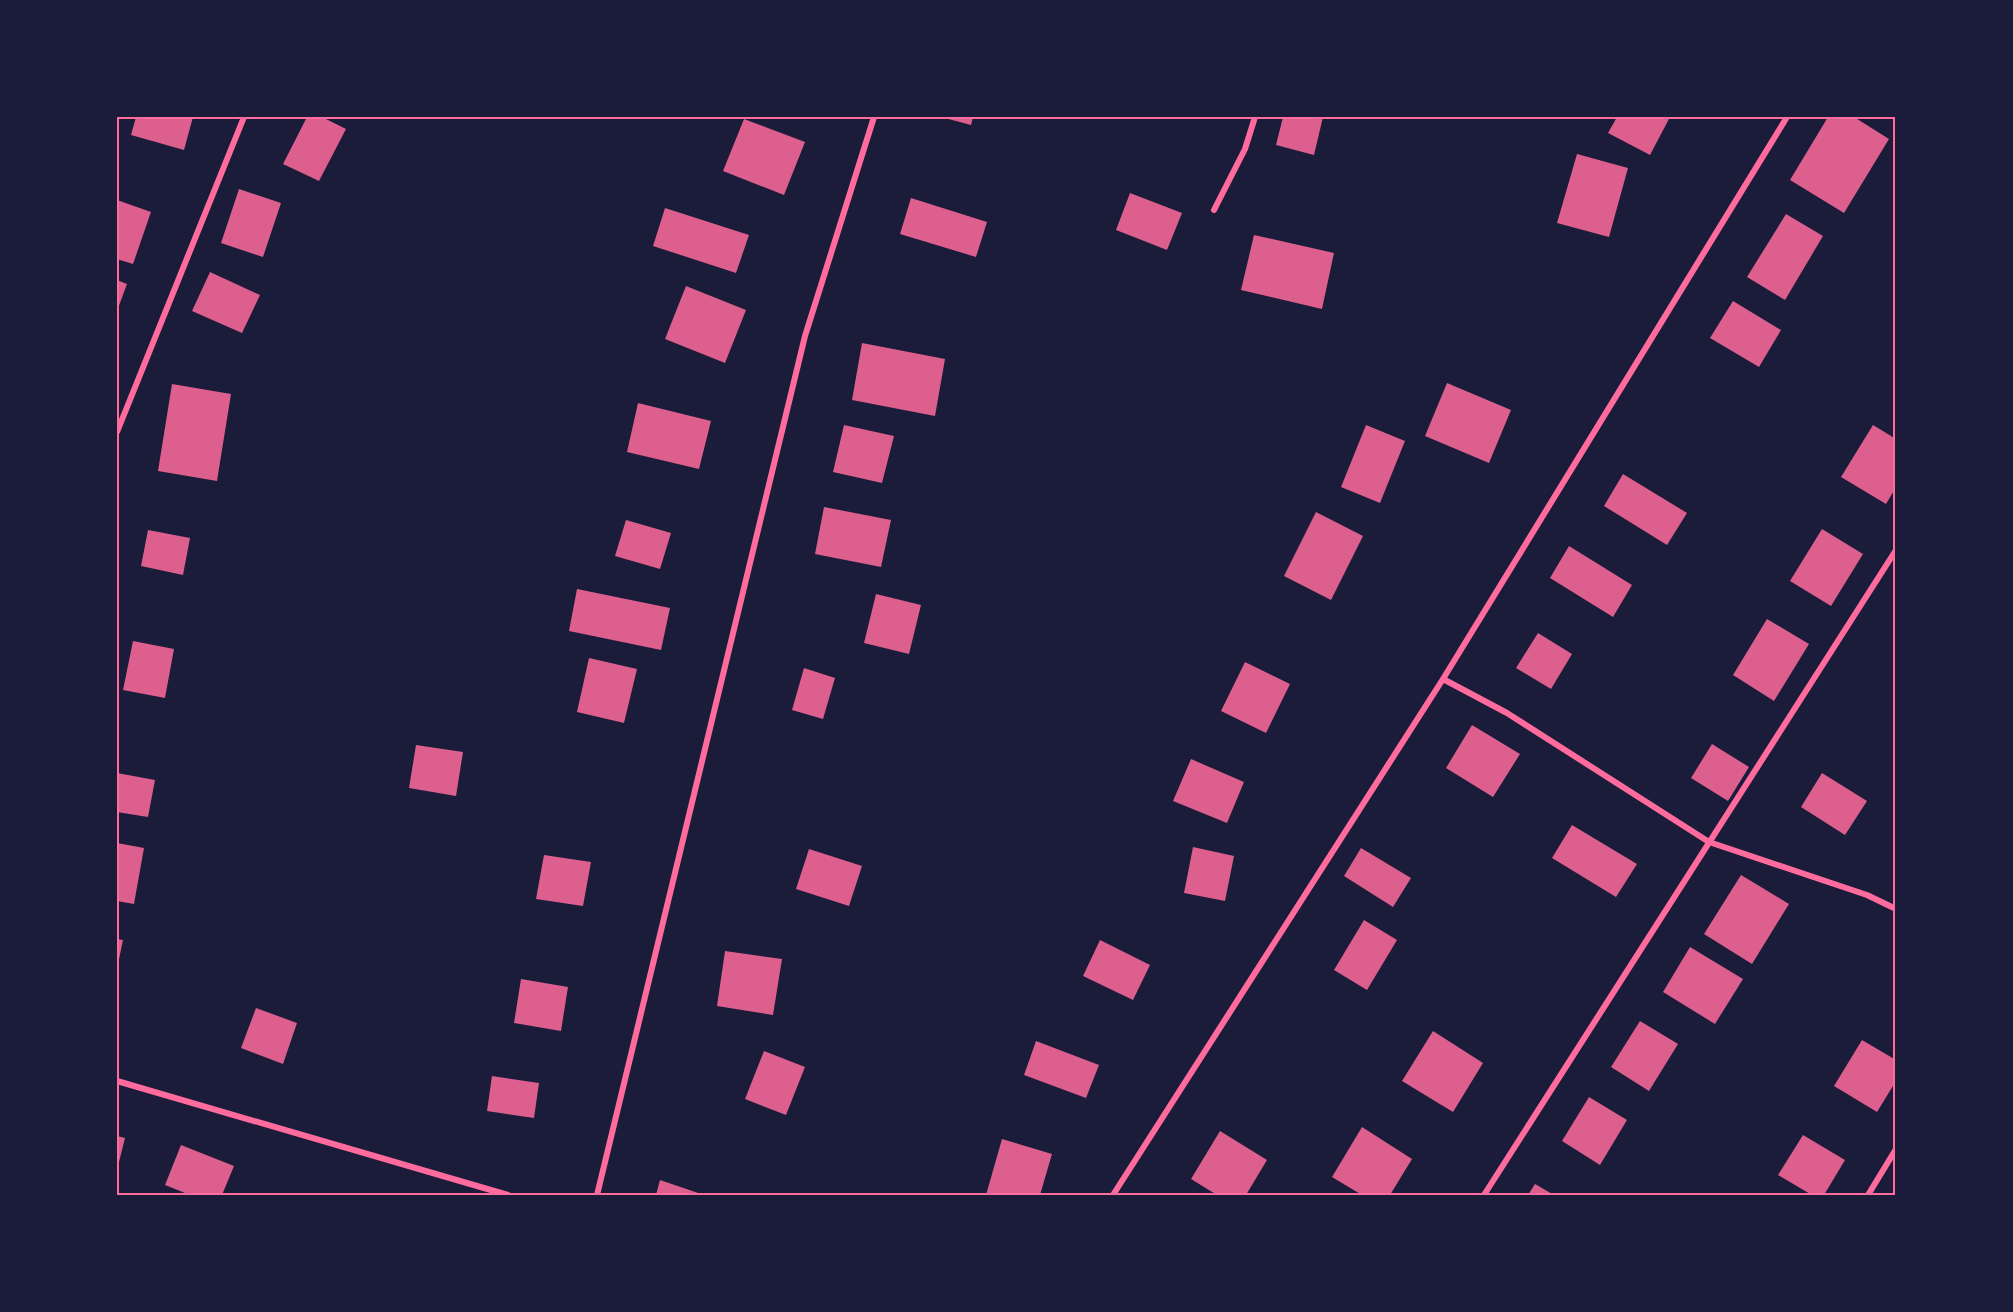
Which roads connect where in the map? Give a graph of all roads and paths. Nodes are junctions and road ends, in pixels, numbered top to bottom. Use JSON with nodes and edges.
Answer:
{"nodes":[{"id":1,"x":244,"y":117,"type":"edge"},
{"id":2,"x":874,"y":117,"type":"edge"},
{"id":3,"x":1255,"y":117,"type":"edge"},
{"id":4,"x":1787,"y":117,"type":"edge"},
{"id":5,"x":1214,"y":210,"type":"dead end"},
{"id":6,"x":117,"y":432,"type":"edge"},
{"id":7,"x":1896,"y":550,"type":"edge"},
{"id":8,"x":1443,"y":679,"type":"junction"},
{"id":9,"x":1709,"y":842,"type":"junction"},
{"id":10,"x":1896,"y":909,"type":"edge"},
{"id":11,"x":117,"y":1081,"type":"edge"},
{"id":12,"x":1896,"y":1149,"type":"edge"},
{"id":13,"x":508,"y":1195,"type":"edge"},
{"id":14,"x":597,"y":1195,"type":"edge"},
{"id":15,"x":1113,"y":1195,"type":"edge"},
{"id":16,"x":1484,"y":1195,"type":"edge"},
{"id":17,"x":1868,"y":1195,"type":"edge"}],
"edges":[{"from":1,"to":6,"type":"street"},
{"from":2,"to":14,"type":"street"},
{"from":3,"to":5,"type":"street"},
{"from":4,"to":8,"type":"street"},
{"from":7,"to":9,"type":"street"},
{"from":8,"to":9,"type":"street"},
{"from":8,"to":15,"type":"street"},
{"from":9,"to":10,"type":"street"},
{"from":9,"to":16,"type":"street"},
{"from":11,"to":13,"type":"street"},
{"from":12,"to":17,"type":"street"}]}
